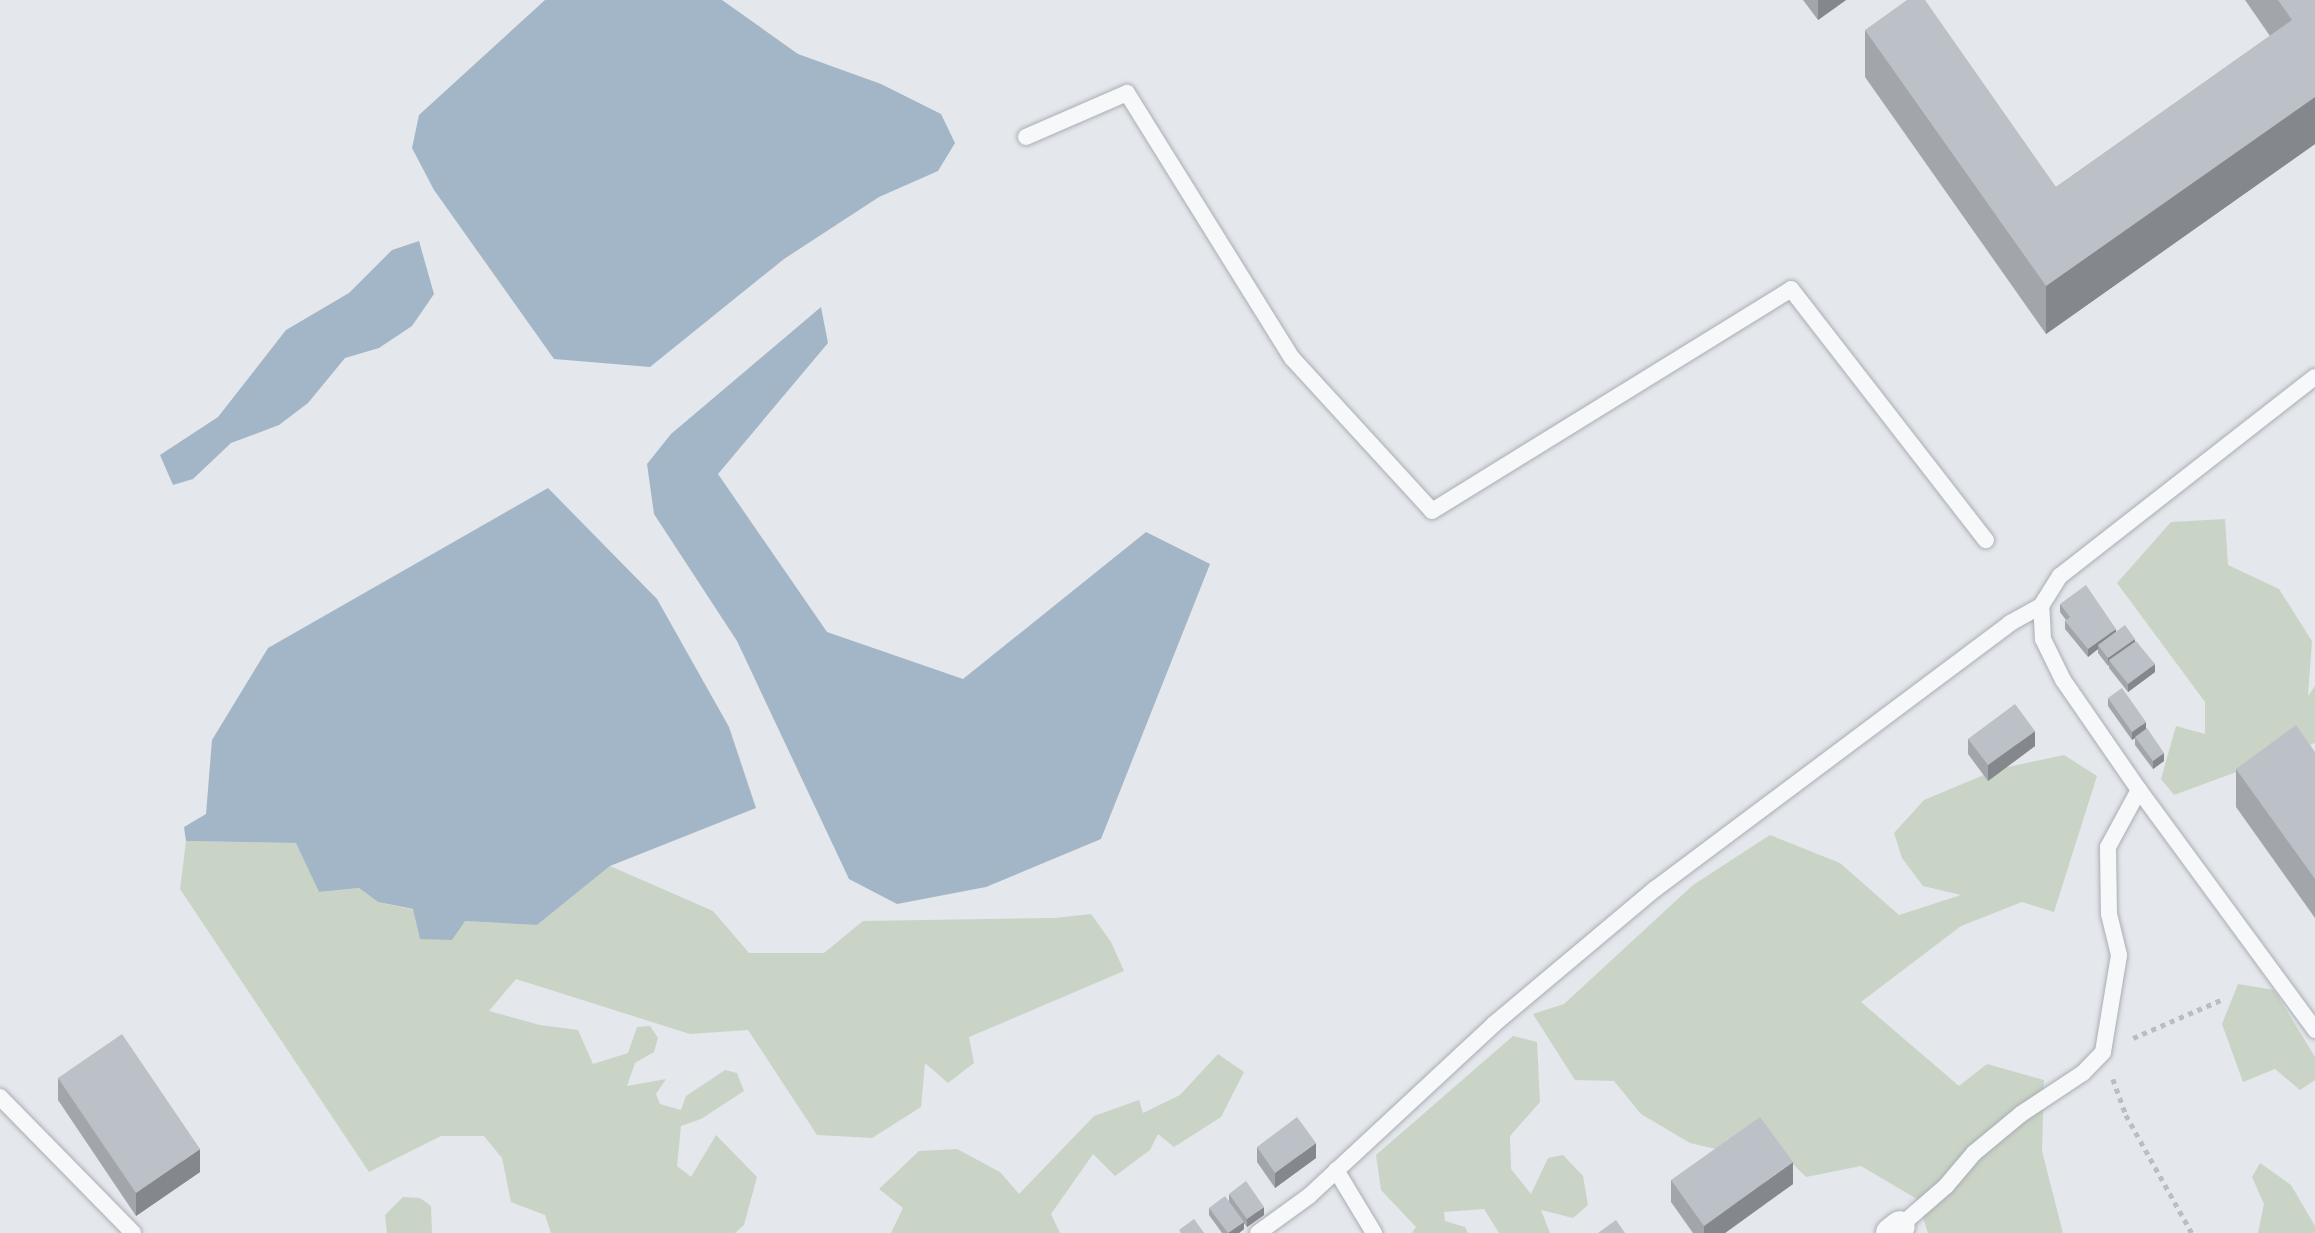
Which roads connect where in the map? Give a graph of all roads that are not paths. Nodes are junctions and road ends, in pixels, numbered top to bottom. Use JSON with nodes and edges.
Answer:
{"nodes":[{"id":1,"x":1026,"y":137,"type":"dead end"},
{"id":2,"x":2315,"y":377,"type":"edge"},
{"id":3,"x":1986,"y":540,"type":"dead end"},
{"id":4,"x":2041,"y":606,"type":"junction"},
{"id":5,"x":2139,"y":790,"type":"junction"},
{"id":6,"x":2315,"y":1030,"type":"edge"},
{"id":7,"x":0,"y":1097,"type":"edge"},
{"id":8,"x":1336,"y":1170,"type":"junction"},
{"id":9,"x":1895,"y":1229,"type":"edge"},
{"id":10,"x":133,"y":1233,"type":"edge"},
{"id":11,"x":1258,"y":1233,"type":"edge"},
{"id":12,"x":1374,"y":1233,"type":"edge"}],
"edges":[{"from":1,"to":3,"type":"lane"},
{"from":2,"to":4,"type":"lane"},
{"from":4,"to":5,"type":"lane"},
{"from":4,"to":8,"type":"lane"},
{"from":5,"to":6,"type":"lane"},
{"from":5,"to":9,"type":"lane"},
{"from":7,"to":10,"type":"lane"},
{"from":8,"to":11,"type":"lane"},
{"from":8,"to":12,"type":"lane"}]}
